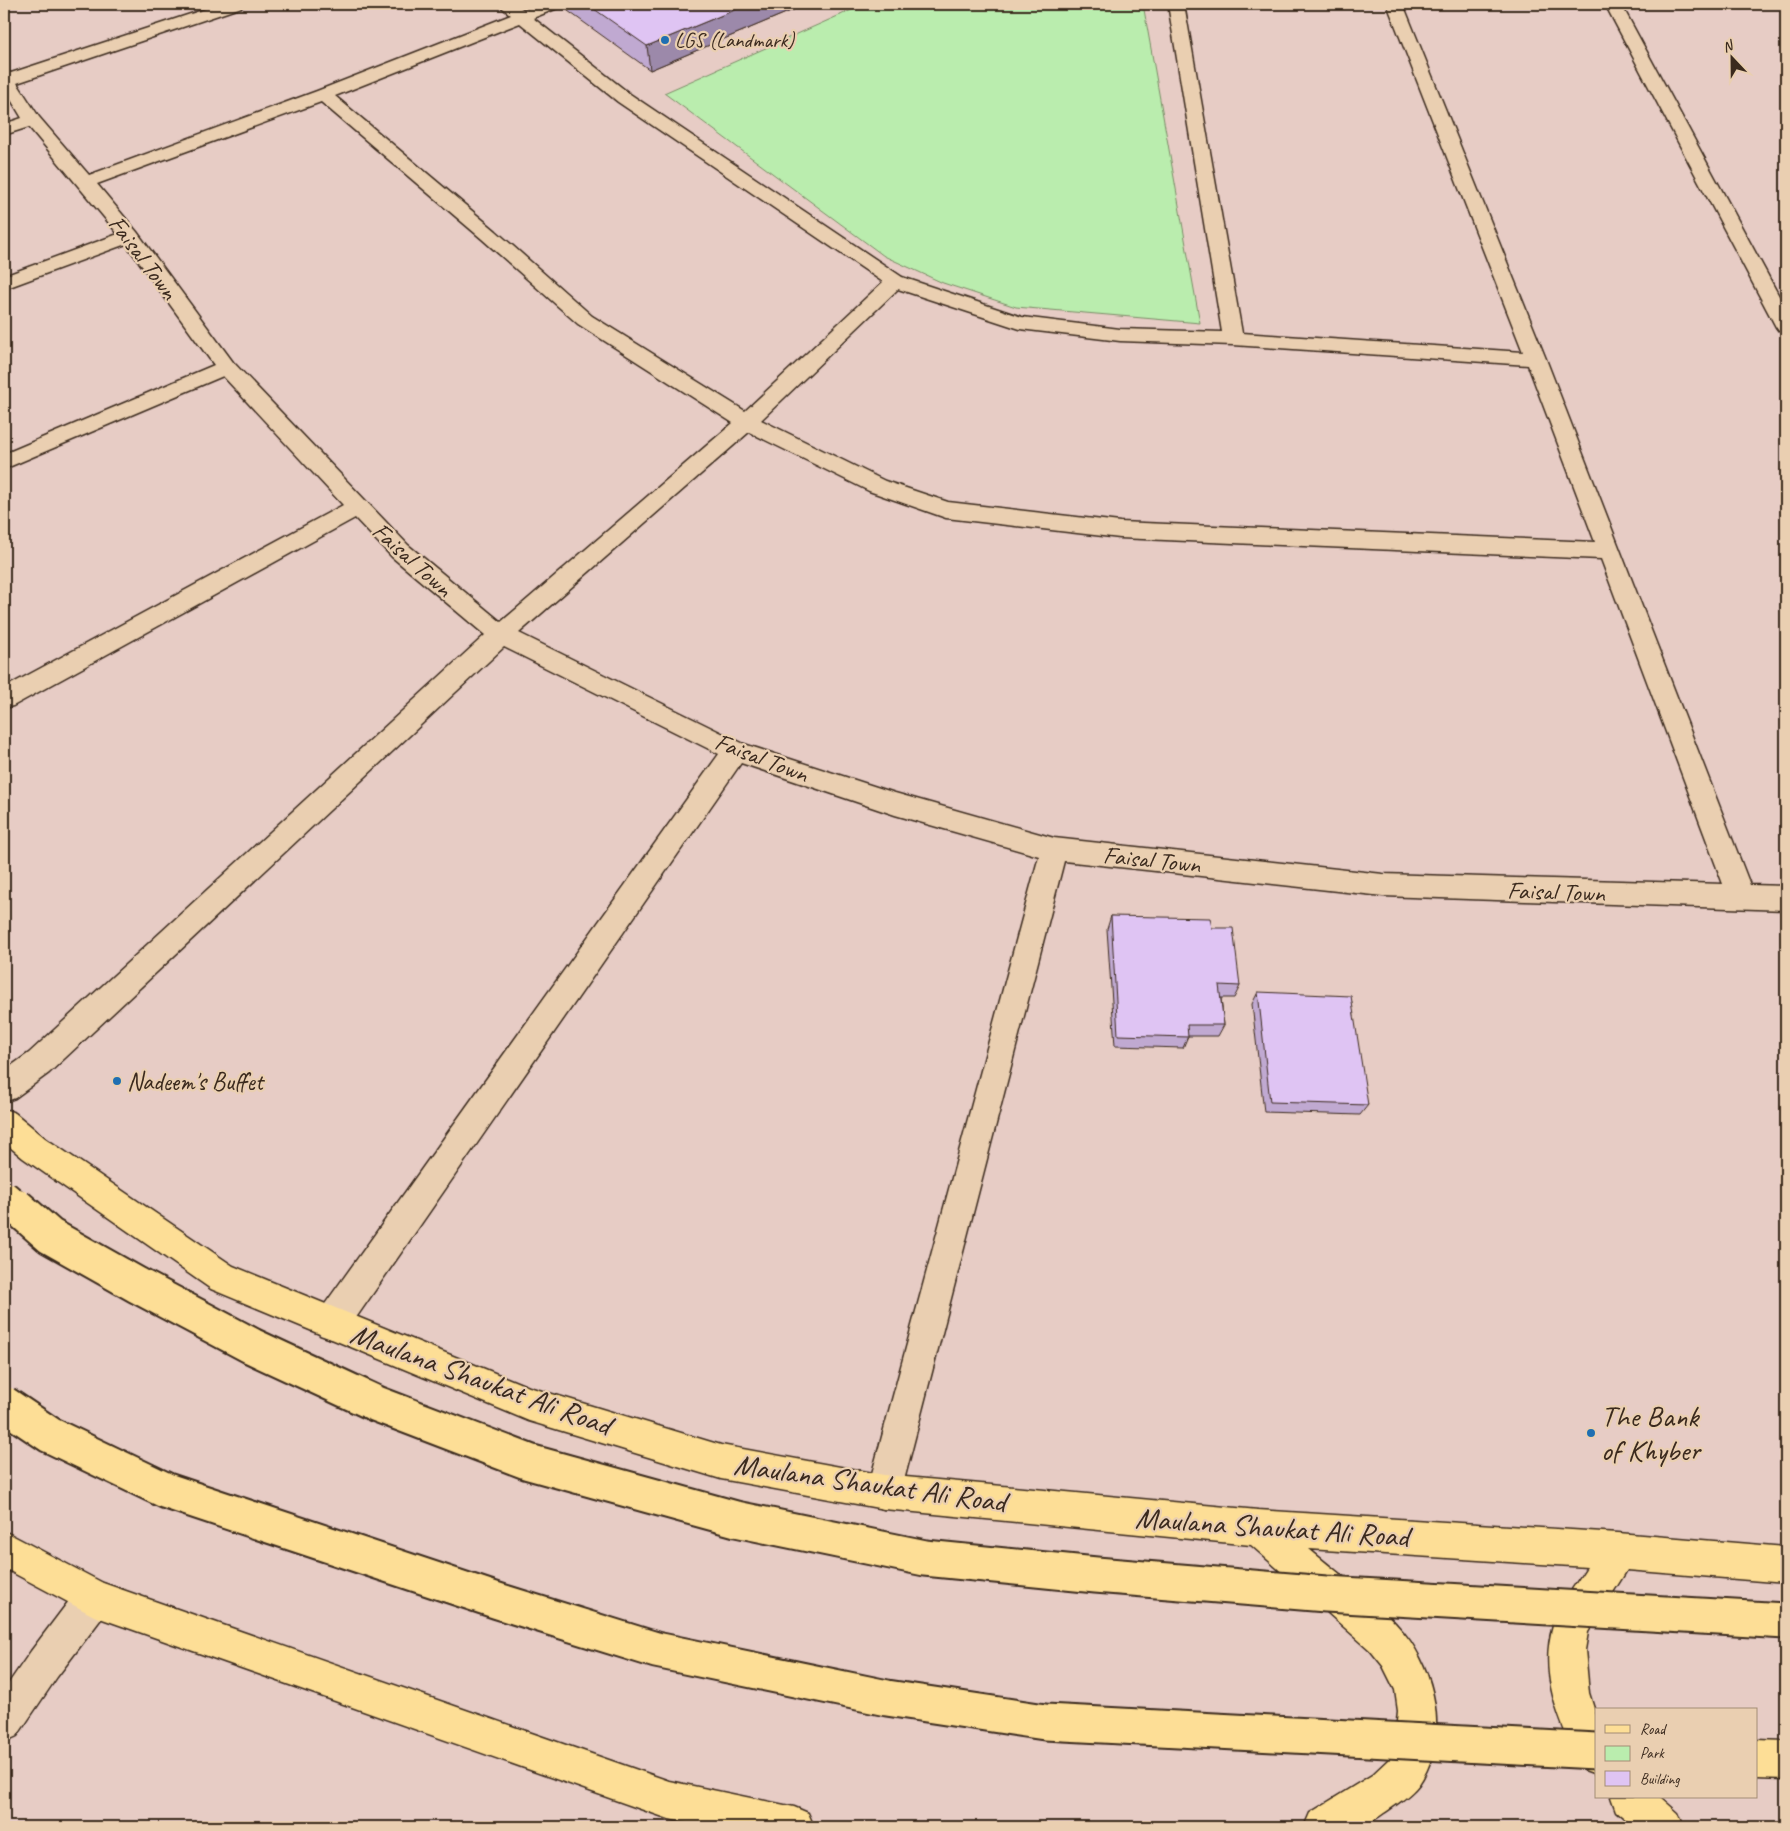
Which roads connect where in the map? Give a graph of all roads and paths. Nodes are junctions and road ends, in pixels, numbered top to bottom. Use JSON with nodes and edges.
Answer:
{"nodes":[{"id":1,"x":236,"y":4,"type":"edge"},
{"id":2,"x":506,"y":4,"type":"edge"},
{"id":3,"x":554,"y":4,"type":"edge"},
{"id":4,"x":1176,"y":4,"type":"edge"},
{"id":5,"x":1395,"y":4,"type":"edge"},
{"id":6,"x":1613,"y":4,"type":"edge"},
{"id":7,"x":521,"y":16,"type":"junction"},
{"id":8,"x":6,"y":77,"type":"edge"},
{"id":9,"x":323,"y":95,"type":"junction"},
{"id":10,"x":32,"y":120,"type":"junction"},
{"id":11,"x":4,"y":130,"type":"edge"},
{"id":12,"x":86,"y":182,"type":"junction"},
{"id":13,"x":130,"y":236,"type":"junction"},
{"id":14,"x":895,"y":280,"type":"junction"},
{"id":15,"x":4,"y":283,"type":"edge"},
{"id":16,"x":1786,"y":328,"type":"edge"},
{"id":17,"x":1233,"y":339,"type":"junction"},
{"id":18,"x":1536,"y":359,"type":"junction"},
{"id":19,"x":226,"y":366,"type":"junction"},
{"id":20,"x":747,"y":422,"type":"junction"},
{"id":21,"x":4,"y":462,"type":"edge"},
{"id":22,"x":357,"y":507,"type":"junction"},
{"id":23,"x":1607,"y":551,"type":"junction"},
{"id":24,"x":501,"y":635,"type":"junction"},
{"id":25,"x":4,"y":700,"type":"edge"},
{"id":26,"x":735,"y":751,"type":"junction"},
{"id":27,"x":1054,"y":849,"type":"junction"},
{"id":28,"x":1741,"y":897,"type":"junction"},
{"id":29,"x":1786,"y":898,"type":"edge"},
{"id":30,"x":4,"y":1088,"type":"edge"},
{"id":31,"x":4,"y":1123,"type":"edge"},
{"id":32,"x":4,"y":1195,"type":"edge"},
{"id":33,"x":332,"y":1323,"type":"junction"},
{"id":34,"x":4,"y":1404,"type":"edge"},
{"id":35,"x":884,"y":1492,"type":"junction"},
{"id":36,"x":1258,"y":1528,"type":"junction"},
{"id":37,"x":1618,"y":1551,"type":"junction"},
{"id":38,"x":5,"y":1553,"type":"edge"},
{"id":39,"x":1786,"y":1565,"type":"edge"},
{"id":40,"x":94,"y":1598,"type":"junction"},
{"id":41,"x":1786,"y":1621,"type":"edge"},
{"id":42,"x":4,"y":1723,"type":"edge"},
{"id":43,"x":1595,"y":1751,"type":"edge"},
{"id":44,"x":1595,"y":1753,"type":"edge"},
{"id":45,"x":1758,"y":1758,"type":"edge"},
{"id":46,"x":1786,"y":1760,"type":"edge"},
{"id":47,"x":1631,"y":1798,"type":"edge"},
{"id":48,"x":794,"y":1827,"type":"edge"},
{"id":49,"x":1324,"y":1827,"type":"edge"},
{"id":50,"x":1664,"y":1827,"type":"edge"}],
"edges":[{"from":1,"to":8,"type":"street"},
{"from":2,"to":7,"type":"street"},
{"from":3,"to":7,"type":"street"},
{"from":4,"to":17,"type":"street"},
{"from":5,"to":18,"type":"street"},
{"from":6,"to":16,"type":"street"},
{"from":7,"to":9,"type":"street"},
{"from":7,"to":14,"type":"street"},
{"from":8,"to":10,"type":"street","name":"Faisal Town"},
{"from":9,"to":12,"type":"street"},
{"from":9,"to":20,"type":"street"},
{"from":10,"to":11,"type":"street"},
{"from":10,"to":12,"type":"street","name":"Faisal Town"},
{"from":12,"to":13,"type":"street","name":"Faisal Town"},
{"from":13,"to":15,"type":"street"},
{"from":13,"to":19,"type":"street","name":"Faisal Town"},
{"from":14,"to":17,"type":"street"},
{"from":14,"to":20,"type":"street"},
{"from":17,"to":18,"type":"street"},
{"from":18,"to":23,"type":"street"},
{"from":19,"to":21,"type":"street"},
{"from":19,"to":22,"type":"street","name":"Faisal Town"},
{"from":20,"to":23,"type":"street"},
{"from":20,"to":24,"type":"street"},
{"from":22,"to":24,"type":"street","name":"Faisal Town"},
{"from":22,"to":25,"type":"street"},
{"from":23,"to":28,"type":"street"},
{"from":24,"to":26,"type":"street","name":"Faisal Town"},
{"from":24,"to":30,"type":"street"},
{"from":26,"to":27,"type":"street","name":"Faisal Town"},
{"from":26,"to":33,"type":"street"},
{"from":27,"to":28,"type":"street","name":"Faisal Town"},
{"from":27,"to":35,"type":"street"},
{"from":28,"to":29,"type":"street","name":"Faisal Town"},
{"from":31,"to":33,"type":"main road","name":"Maulana Shaukat Ali Road"},
{"from":32,"to":41,"type":"main road","bridge":true},
{"from":33,"to":35,"type":"main road","name":"Maulana Shaukat Ali Road"},
{"from":34,"to":44,"type":"main road","bridge":true},
{"from":35,"to":36,"type":"main road","name":"Maulana Shaukat Ali Road"},
{"from":36,"to":37,"type":"main road","name":"Maulana Shaukat Ali Road"},
{"from":36,"to":49,"type":"main road"},
{"from":37,"to":39,"type":"main road","name":"Maulana Shaukat Ali Road"},
{"from":37,"to":43,"type":"main road"},
{"from":38,"to":40,"type":"main road"},
{"from":40,"to":42,"type":"street"},
{"from":40,"to":48,"type":"main road"},
{"from":45,"to":46,"type":"main road"},
{"from":47,"to":50,"type":"main road"}]}
